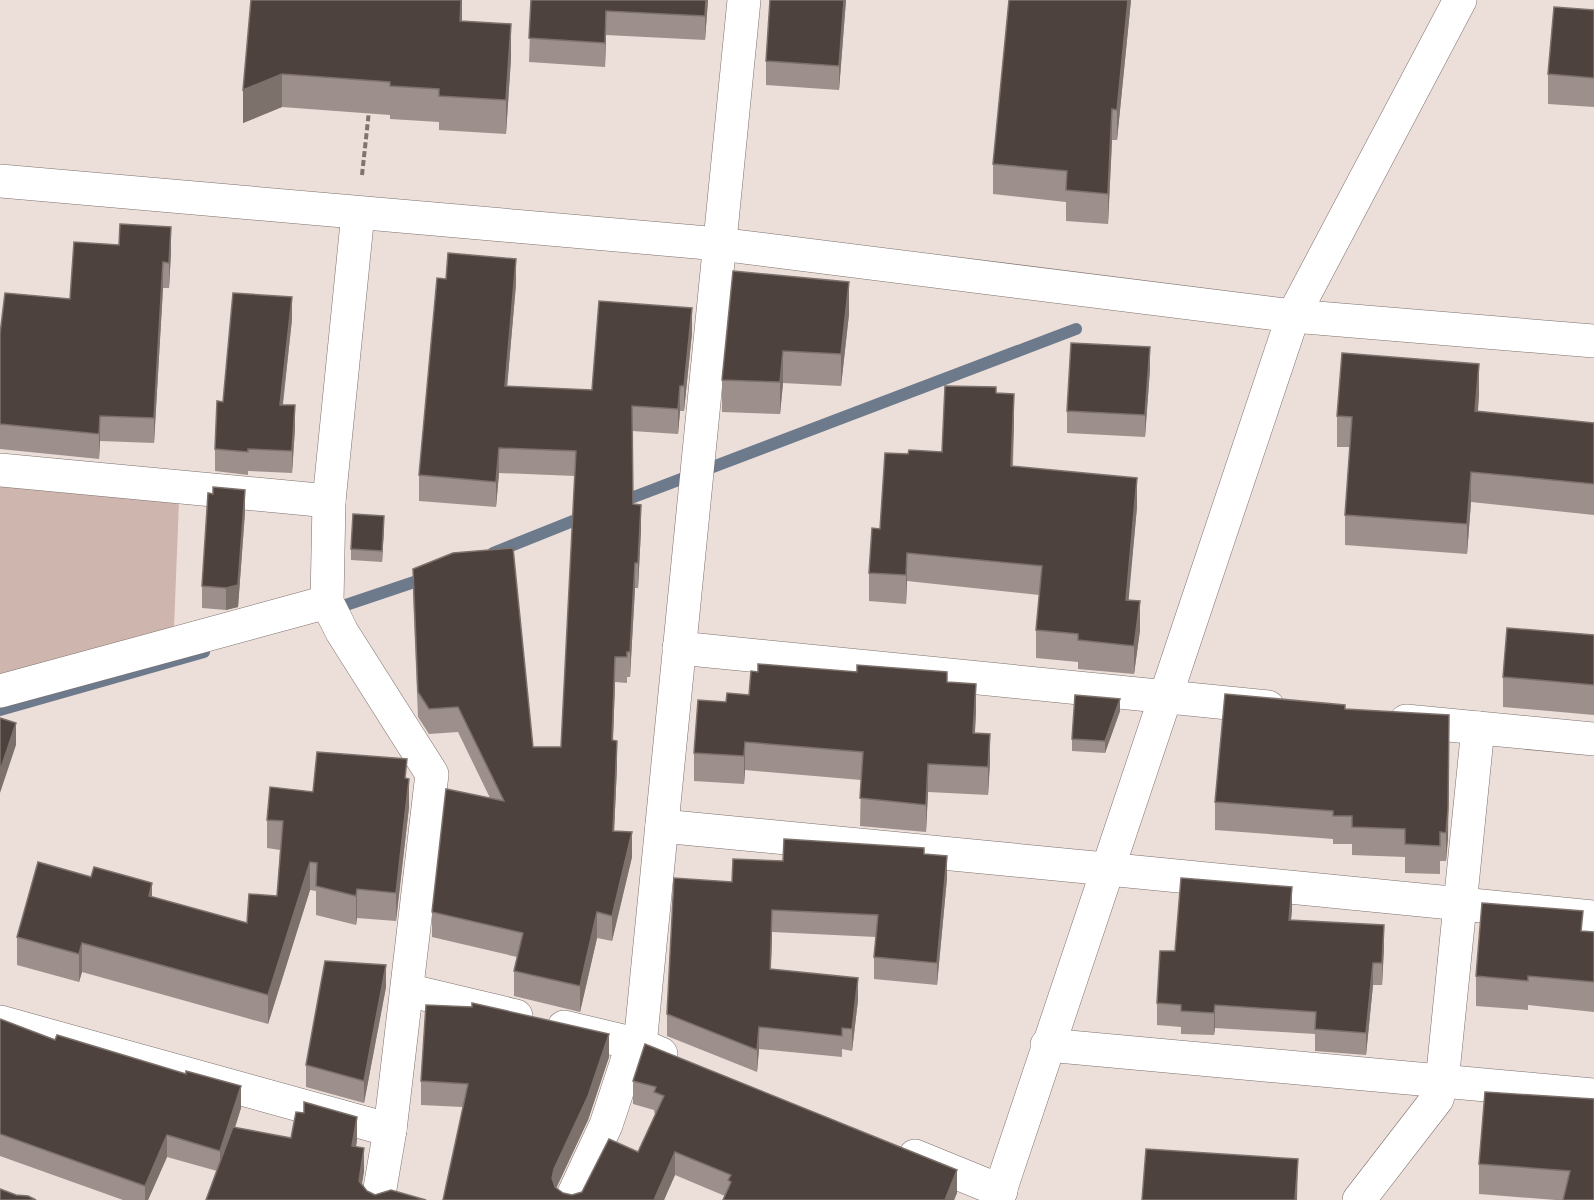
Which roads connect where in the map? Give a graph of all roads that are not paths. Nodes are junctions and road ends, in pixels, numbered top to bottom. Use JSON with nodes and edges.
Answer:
{"nodes":[{"id":1,"x":744,"y":0,"type":"edge"},
{"id":2,"x":1460,"y":0,"type":"edge"},
{"id":3,"x":0,"y":181,"type":"edge"},
{"id":4,"x":358,"y":213,"type":"junction"},
{"id":5,"x":719,"y":244,"type":"junction"},
{"id":6,"x":1293,"y":316,"type":"junction"},
{"id":7,"x":1594,"y":341,"type":"edge"},
{"id":8,"x":0,"y":470,"type":"edge"},
{"id":9,"x":329,"y":501,"type":"junction"},
{"id":10,"x":327,"y":602,"type":"junction"},
{"id":11,"x":679,"y":648,"type":"junction"},
{"id":12,"x":0,"y":691,"type":"edge"},
{"id":13,"x":1164,"y":697,"type":"junction"},
{"id":14,"x":1292,"y":710,"type":"edge"},
{"id":15,"x":1374,"y":717,"type":"edge"},
{"id":16,"x":1478,"y":728,"type":"junction"},
{"id":17,"x":1594,"y":739,"type":"edge"},
{"id":18,"x":662,"y":826,"type":"junction"},
{"id":19,"x":1109,"y":867,"type":"junction"},
{"id":20,"x":1461,"y":904,"type":"junction"},
{"id":21,"x":1594,"y":917,"type":"edge"},
{"id":22,"x":407,"y":990,"type":"junction"},
{"id":23,"x":0,"y":1022,"type":"edge"},
{"id":24,"x":637,"y":1044,"type":"junction"},
{"id":25,"x":1047,"y":1045,"type":"junction"},
{"id":26,"x":684,"y":1063,"type":"edge"},
{"id":27,"x":1442,"y":1082,"type":"junction"},
{"id":28,"x":1594,"y":1095,"type":"edge"},
{"id":29,"x":390,"y":1130,"type":"junction"},
{"id":30,"x":891,"y":1147,"type":"edge"},
{"id":31,"x":999,"y":1196,"type":"edge"},
{"id":32,"x":378,"y":1200,"type":"edge"},
{"id":33,"x":571,"y":1200,"type":"edge"},
{"id":34,"x":1359,"y":1200,"type":"edge"}],
"edges":[{"from":1,"to":5,"type":"street"},
{"from":2,"to":6,"type":"street"},
{"from":3,"to":4,"type":"street"},
{"from":4,"to":5,"type":"street"},
{"from":4,"to":9,"type":"street"},
{"from":5,"to":6,"type":"street"},
{"from":5,"to":11,"type":"street"},
{"from":6,"to":7,"type":"street"},
{"from":6,"to":13,"type":"street"},
{"from":8,"to":9,"type":"street"},
{"from":9,"to":10,"type":"street"},
{"from":10,"to":12,"type":"street"},
{"from":10,"to":22,"type":"street"},
{"from":11,"to":13,"type":"street"},
{"from":11,"to":18,"type":"street"},
{"from":13,"to":14,"type":"street"},
{"from":13,"to":19,"type":"street"},
{"from":15,"to":16,"type":"street"},
{"from":16,"to":17,"type":"street"},
{"from":16,"to":20,"type":"street"},
{"from":18,"to":19,"type":"street"},
{"from":18,"to":24,"type":"street"},
{"from":19,"to":20,"type":"street"},
{"from":19,"to":25,"type":"street"},
{"from":20,"to":21,"type":"street"},
{"from":20,"to":27,"type":"street"},
{"from":22,"to":24,"type":"street"},
{"from":22,"to":29,"type":"street"},
{"from":23,"to":29,"type":"street"},
{"from":24,"to":26,"type":"street"},
{"from":24,"to":33,"type":"street"},
{"from":25,"to":27,"type":"street"},
{"from":25,"to":31,"type":"street"},
{"from":27,"to":28,"type":"street"},
{"from":27,"to":34,"type":"street"},
{"from":29,"to":32,"type":"street"},
{"from":30,"to":31,"type":"street"}]}
